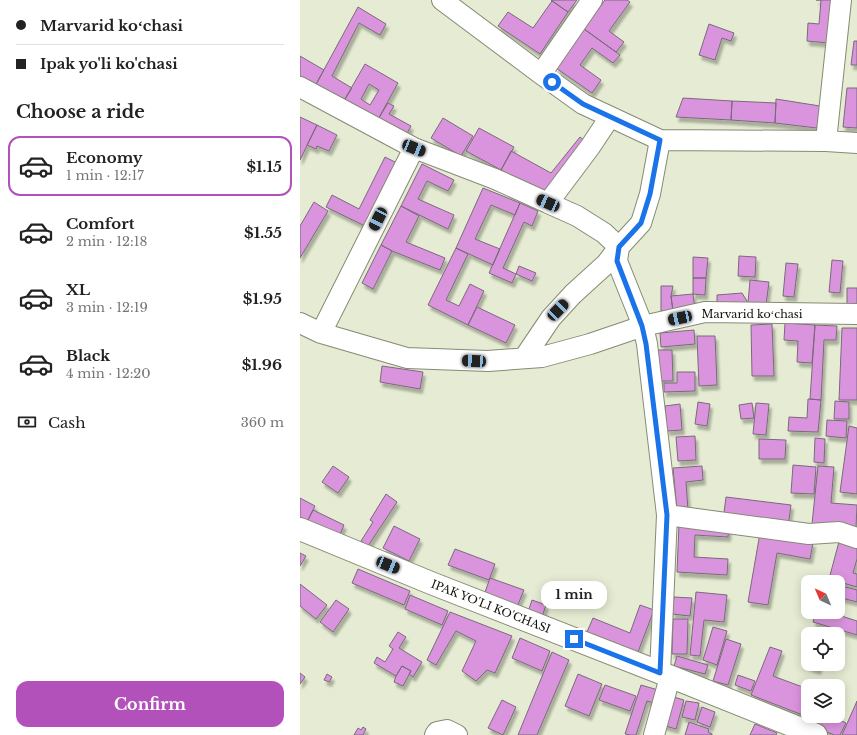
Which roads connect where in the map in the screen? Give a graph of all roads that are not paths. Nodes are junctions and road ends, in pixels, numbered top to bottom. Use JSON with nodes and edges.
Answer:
{"nodes":[{"id":1,"x":442,"y":0,"type":"edge"},
{"id":2,"x":592,"y":0,"type":"edge"},
{"id":3,"x":841,"y":0,"type":"edge"},
{"id":4,"x":541,"y":74,"type":"junction"},
{"id":5,"x":300,"y":87,"type":"edge"},
{"id":6,"x":610,"y":117,"type":"junction"},
{"id":7,"x":660,"y":140,"type":"junction"},
{"id":8,"x":826,"y":141,"type":"junction"},
{"id":9,"x":857,"y":143,"type":"edge"},
{"id":10,"x":414,"y":148,"type":"junction"},
{"id":11,"x":548,"y":203,"type":"junction"},
{"id":12,"x":619,"y":247,"type":"junction"},
{"id":13,"x":857,"y":314,"type":"edge"},
{"id":14,"x":300,"y":323,"type":"edge"},
{"id":15,"x":642,"y":326,"type":"junction"},
{"id":16,"x":321,"y":333,"type":"junction"},
{"id":17,"x":524,"y":358,"type":"junction"},
{"id":18,"x":667,"y":515,"type":"junction"},
{"id":19,"x":300,"y":530,"type":"edge"},
{"id":20,"x":857,"y":538,"type":"edge"},
{"id":21,"x":665,"y":675,"type":"junction"},
{"id":22,"x":435,"y":735,"type":"edge"},
{"id":23,"x":457,"y":735,"type":"edge"},
{"id":24,"x":654,"y":735,"type":"edge"},
{"id":25,"x":816,"y":735,"type":"edge"}],
"edges":[{"from":1,"to":4,"type":"street"},
{"from":2,"to":4,"type":"street"},
{"from":3,"to":8,"type":"street"},
{"from":4,"to":6,"type":"street"},
{"from":5,"to":10,"type":"street"},
{"from":6,"to":7,"type":"street"},
{"from":6,"to":11,"type":"street"},
{"from":7,"to":8,"type":"street"},
{"from":7,"to":12,"type":"street"},
{"from":8,"to":9,"type":"street"},
{"from":10,"to":11,"type":"street"},
{"from":10,"to":16,"type":"street"},
{"from":11,"to":12,"type":"street"},
{"from":12,"to":15,"type":"street"},
{"from":12,"to":17,"type":"street"},
{"from":13,"to":15,"type":"street","name":"Marvarid koʻchasi"},
{"from":14,"to":16,"type":"street","name":"Marvarid koʻchasi"},
{"from":15,"to":17,"type":"street","name":"Marvarid koʻchasi"},
{"from":15,"to":18,"type":"street"},
{"from":16,"to":17,"type":"street","name":"Marvarid koʻchasi"},
{"from":18,"to":20,"type":"street"},
{"from":18,"to":21,"type":"street"},
{"from":19,"to":21,"type":"main road","name":"IPAK YO'LI KO'CHASI"},
{"from":21,"to":24,"type":"street"},
{"from":21,"to":25,"type":"main road","name":"IPAK YO'LI KO'CHASI"},
{"from":22,"to":23,"type":"street"}]}
